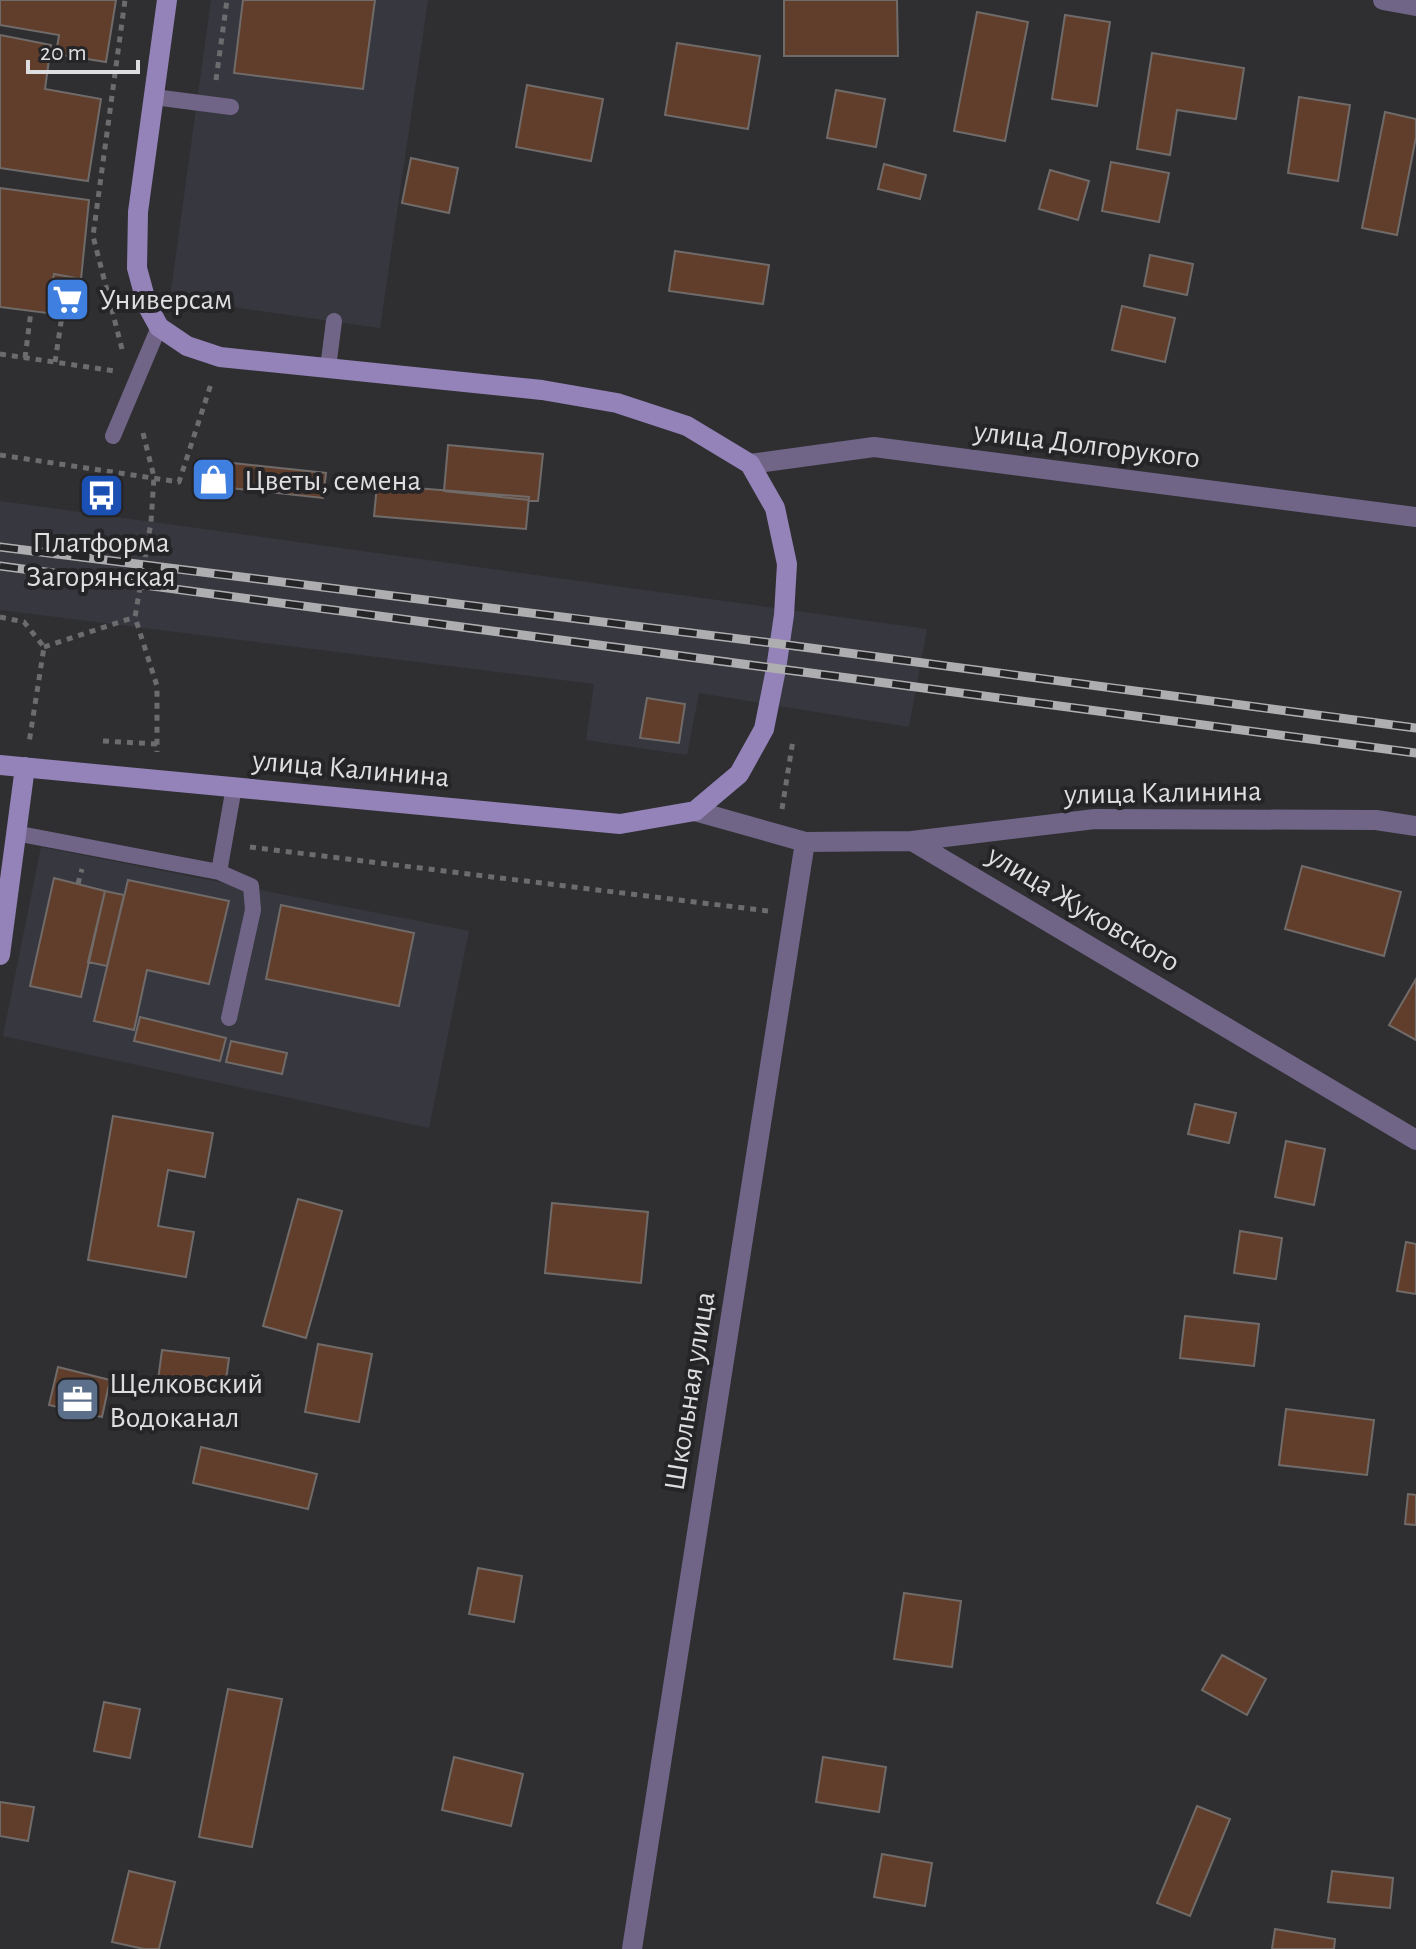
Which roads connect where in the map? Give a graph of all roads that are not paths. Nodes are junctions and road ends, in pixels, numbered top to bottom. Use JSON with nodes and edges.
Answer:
{"nodes":[{"id":1,"x":167,"y":0,"type":"edge"},
{"id":2,"x":1383,"y":0,"type":"edge"},
{"id":3,"x":1416,"y":6,"type":"edge"},
{"id":4,"x":154,"y":97,"type":"junction"},
{"id":5,"x":231,"y":107,"type":"dead end"},
{"id":6,"x":334,"y":321,"type":"dead end"},
{"id":7,"x":159,"y":327,"type":"junction"},
{"id":8,"x":328,"y":368,"type":"junction"},
{"id":9,"x":113,"y":436,"type":"dead end"},
{"id":10,"x":750,"y":464,"type":"junction"},
{"id":11,"x":1416,"y":517,"type":"edge"},
{"id":12,"x":0,"y":765,"type":"edge"},
{"id":13,"x":25,"y":767,"type":"junction"},
{"id":14,"x":234,"y":787,"type":"junction"},
{"id":15,"x":695,"y":811,"type":"junction"},
{"id":16,"x":1416,"y":826,"type":"edge"},
{"id":17,"x":15,"y":833,"type":"junction"},
{"id":18,"x":912,"y":841,"type":"junction"},
{"id":19,"x":805,"y":842,"type":"junction"},
{"id":20,"x":219,"y":872,"type":"junction"},
{"id":21,"x":0,"y":955,"type":"edge"},
{"id":22,"x":229,"y":1018,"type":"dead end"},
{"id":23,"x":1416,"y":1140,"type":"edge"},
{"id":24,"x":632,"y":1949,"type":"edge"}],
"edges":[{"from":1,"to":4,"type":"main road"},
{"from":2,"to":3,"type":"street"},
{"from":4,"to":5,"type":"lane"},
{"from":4,"to":7,"type":"main road"},
{"from":6,"to":8,"type":"lane"},
{"from":7,"to":8,"type":"main road"},
{"from":7,"to":9,"type":"lane"},
{"from":8,"to":10,"type":"main road"},
{"from":10,"to":11,"type":"street","name":"улица Долгорукого"},
{"from":10,"to":15,"type":"main road"},
{"from":12,"to":13,"type":"main road","name":"улица Калинина"},
{"from":13,"to":14,"type":"main road","name":"улица Калинина"},
{"from":13,"to":17,"type":"main road"},
{"from":14,"to":15,"type":"main road","name":"улица Калинина"},
{"from":14,"to":20,"type":"lane"},
{"from":15,"to":19,"type":"street"},
{"from":16,"to":18,"type":"street","name":"улица Калинина"},
{"from":17,"to":20,"type":"lane"},
{"from":17,"to":21,"type":"main road"},
{"from":18,"to":19,"type":"street"},
{"from":18,"to":23,"type":"street","name":"улица Жуковского"},
{"from":19,"to":24,"type":"street","name":"Школьная улица"},
{"from":20,"to":22,"type":"lane"}]}
